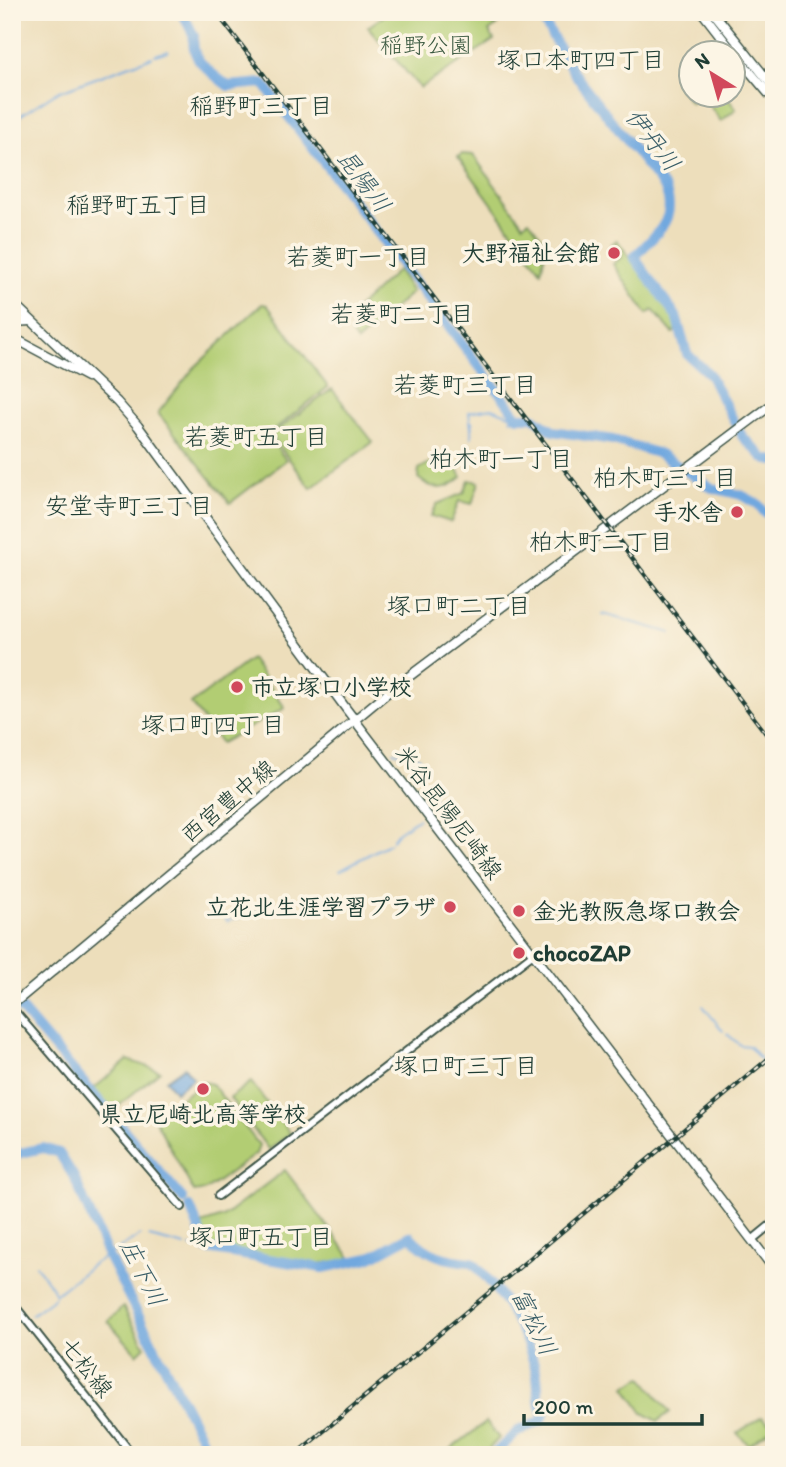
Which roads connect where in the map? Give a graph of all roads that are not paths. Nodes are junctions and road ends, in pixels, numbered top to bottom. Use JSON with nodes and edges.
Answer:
{"nodes":[{"id":1,"x":702,"y":12,"type":"edge"},
{"id":2,"x":713,"y":12,"type":"edge"},
{"id":3,"x":722,"y":38,"type":"edge"},
{"id":4,"x":748,"y":70,"type":"edge"},
{"id":5,"x":774,"y":88,"type":"edge"},
{"id":6,"x":774,"y":100,"type":"edge"},
{"id":7,"x":12,"y":302,"type":"edge"},
{"id":8,"x":31,"y":321,"type":"junction"},
{"id":9,"x":12,"y":322,"type":"edge"},
{"id":10,"x":12,"y":337,"type":"edge"},
{"id":11,"x":93,"y":379,"type":"junction"},
{"id":12,"x":774,"y":403,"type":"edge"},
{"id":13,"x":354,"y":719,"type":"junction"},
{"id":14,"x":533,"y":954,"type":"junction"},
{"id":15,"x":12,"y":1007,"type":"edge"},
{"id":16,"x":218,"y":1196,"type":"dead end"},
{"id":17,"x":182,"y":1207,"type":"dead end"},
{"id":18,"x":774,"y":1222,"type":"edge"},
{"id":19,"x":752,"y":1240,"type":"junction"},
{"id":20,"x":774,"y":1269,"type":"edge"},
{"id":21,"x":12,"y":1302,"type":"edge"},
{"id":22,"x":133,"y":1455,"type":"edge"}],
"edges":[{"from":1,"to":3,"type":"main road"},
{"from":2,"to":5,"type":"main road"},
{"from":4,"to":6,"type":"main road"},
{"from":7,"to":8,"type":"main road","name":"米谷昆陽尼崎線"},
{"from":8,"to":9,"type":"main road"},
{"from":8,"to":11,"type":"main road","name":"米谷昆陽尼崎線"},
{"from":10,"to":11,"type":"main road","name":"米谷昆陽尼崎線"},
{"from":11,"to":13,"type":"main road","name":"米谷昆陽尼崎線"},
{"from":12,"to":13,"type":"main road","name":"西宮豊中線"},
{"from":13,"to":14,"type":"main road","name":"米谷昆陽尼崎線"},
{"from":13,"to":15,"type":"main road","name":"西宮豊中線"},
{"from":14,"to":16,"type":"street"},
{"from":14,"to":19,"type":"main road","name":"米谷昆陽尼崎線"},
{"from":15,"to":17,"type":"street"},
{"from":18,"to":19,"type":"street"},
{"from":19,"to":20,"type":"main road","name":"米谷昆陽尼崎線"},
{"from":21,"to":22,"type":"street","name":"七松線"}]}
